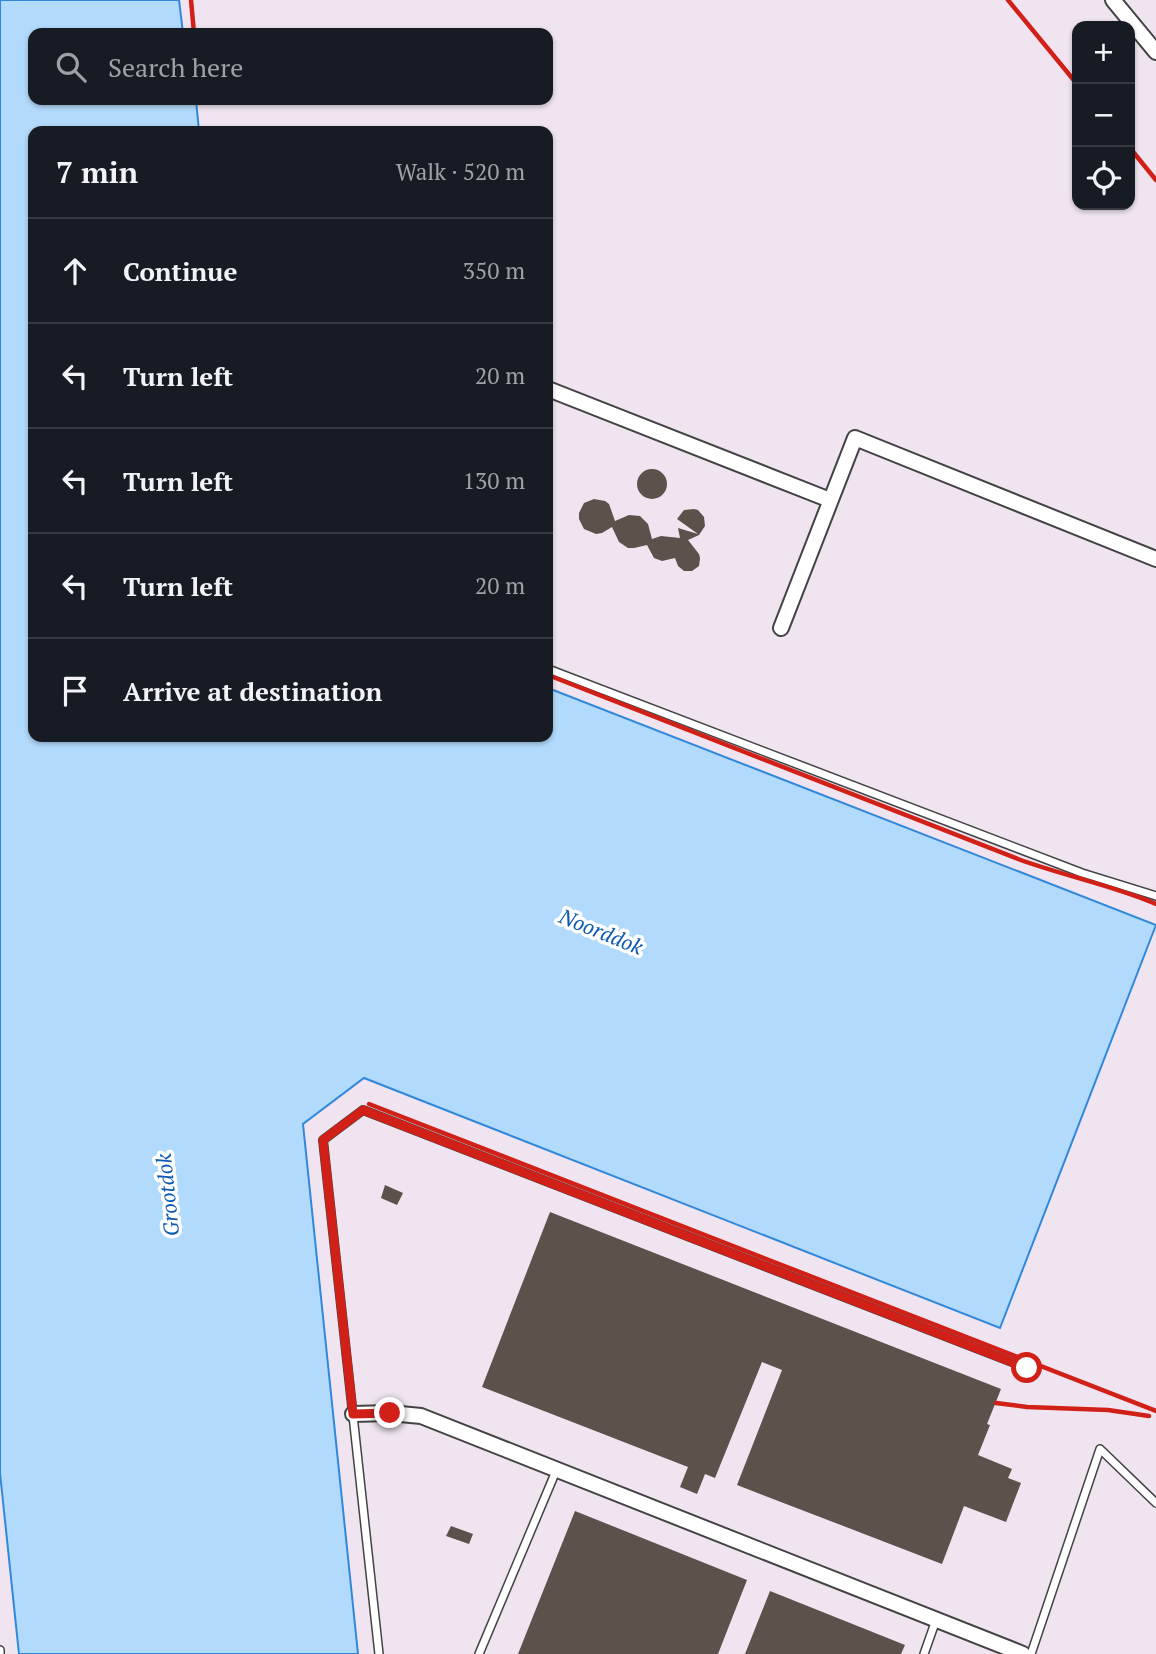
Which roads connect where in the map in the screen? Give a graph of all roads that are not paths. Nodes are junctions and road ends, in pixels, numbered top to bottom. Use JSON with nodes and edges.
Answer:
{"nodes":[{"id":1,"x":1113,"y":0,"type":"edge"},
{"id":2,"x":1156,"y":52,"type":"edge"},
{"id":3,"x":553,"y":391,"type":"edge"},
{"id":4,"x":830,"y":500,"type":"junction"},
{"id":5,"x":1156,"y":559,"type":"edge"},
{"id":6,"x":780,"y":628,"type":"dead end"},
{"id":7,"x":553,"y":671,"type":"edge"},
{"id":8,"x":1156,"y":896,"type":"edge"},
{"id":9,"x":1027,"y":1368,"type":"dead end"},
{"id":10,"x":353,"y":1414,"type":"junction"},
{"id":11,"x":556,"y":1471,"type":"junction"},
{"id":12,"x":1156,"y":1503,"type":"edge"},
{"id":13,"x":936,"y":1620,"type":"junction"},
{"id":14,"x":379,"y":1654,"type":"edge"},
{"id":15,"x":479,"y":1654,"type":"edge"},
{"id":16,"x":924,"y":1654,"type":"edge"},
{"id":17,"x":1023,"y":1654,"type":"edge"},
{"id":18,"x":1031,"y":1654,"type":"edge"}],
"edges":[{"from":1,"to":2,"type":"street"},
{"from":3,"to":4,"type":"street"},
{"from":4,"to":5,"type":"street"},
{"from":4,"to":6,"type":"street"},
{"from":7,"to":8,"type":"lane"},
{"from":9,"to":10,"type":"lane"},
{"from":10,"to":11,"type":"street"},
{"from":10,"to":14,"type":"lane"},
{"from":11,"to":13,"type":"street"},
{"from":11,"to":15,"type":"lane"},
{"from":12,"to":18,"type":"lane"},
{"from":13,"to":16,"type":"lane"},
{"from":13,"to":17,"type":"street"}]}
